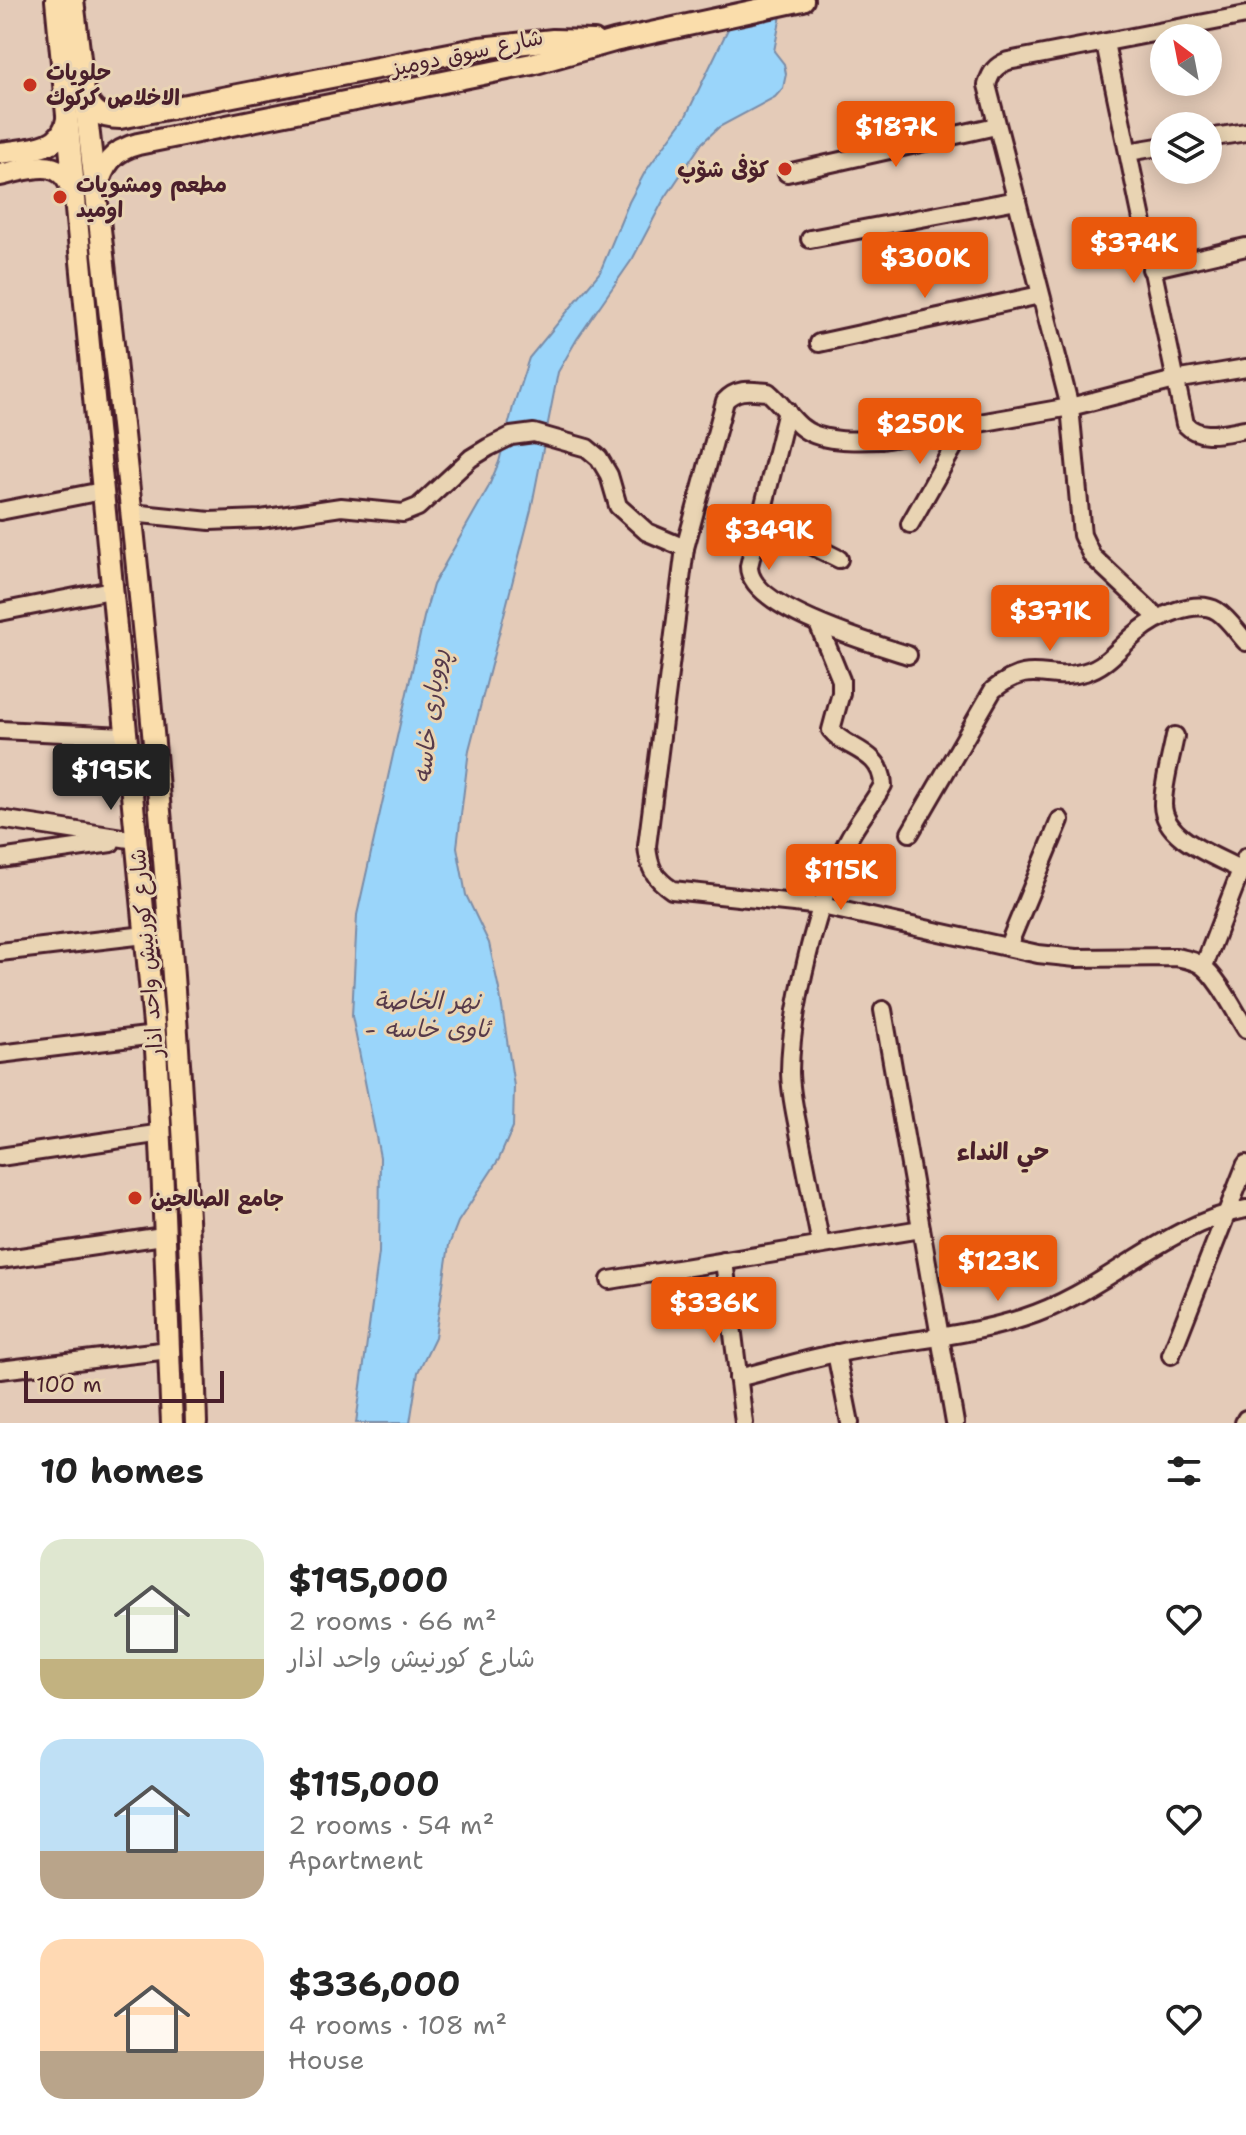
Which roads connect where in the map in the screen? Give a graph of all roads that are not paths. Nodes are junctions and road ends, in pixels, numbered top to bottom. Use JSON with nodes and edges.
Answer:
{"nodes":[{"id":1,"x":56,"y":0,"type":"edge"},
{"id":2,"x":73,"y":0,"type":"edge"},
{"id":3,"x":803,"y":0,"type":"edge"},
{"id":4,"x":1246,"y":15,"type":"edge"},
{"id":5,"x":614,"y":41,"type":"junction"},
{"id":6,"x":1105,"y":43,"type":"junction"},
{"id":7,"x":84,"y":90,"type":"junction"},
{"id":8,"x":67,"y":111,"type":"junction"},
{"id":9,"x":996,"y":126,"type":"junction"},
{"id":10,"x":1246,"y":132,"type":"edge"},
{"id":11,"x":1222,"y":136,"type":"edge"},
{"id":12,"x":1150,"y":148,"type":"edge"},
{"id":13,"x":1128,"y":152,"type":"junction"},
{"id":14,"x":0,"y":153,"type":"edge"},
{"id":15,"x":30,"y":159,"type":"junction"},
{"id":16,"x":787,"y":173,"type":"dead end"},
{"id":17,"x":0,"y":175,"type":"edge"},
{"id":18,"x":96,"y":193,"type":"junction"},
{"id":19,"x":74,"y":199,"type":"junction"},
{"id":20,"x":1017,"y":200,"type":"junction"},
{"id":21,"x":810,"y":239,"type":"dead end"},
{"id":22,"x":1246,"y":247,"type":"edge"},
{"id":23,"x":1151,"y":269,"type":"junction"},
{"id":24,"x":1040,"y":295,"type":"junction"},
{"id":25,"x":819,"y":343,"type":"dead end"},
{"id":26,"x":1246,"y":368,"type":"edge"},
{"id":27,"x":1175,"y":380,"type":"junction"},
{"id":28,"x":1070,"y":407,"type":"junction"},
{"id":29,"x":787,"y":411,"type":"junction"},
{"id":30,"x":965,"y":427,"type":"junction"},
{"id":31,"x":1246,"y":429,"type":"edge"},
{"id":32,"x":102,"y":491,"type":"junction"},
{"id":33,"x":0,"y":511,"type":"edge"},
{"id":34,"x":131,"y":513,"type":"junction"},
{"id":35,"x":761,"y":520,"type":"junction"},
{"id":36,"x":910,"y":524,"type":"dead end"},
{"id":37,"x":685,"y":548,"type":"junction"},
{"id":38,"x":839,"y":559,"type":"dead end"},
{"id":39,"x":111,"y":590,"type":"junction"},
{"id":40,"x":0,"y":612,"type":"edge"},
{"id":41,"x":1158,"y":618,"type":"junction"},
{"id":42,"x":819,"y":626,"type":"junction"},
{"id":43,"x":145,"y":641,"type":"junction"},
{"id":44,"x":1246,"y":642,"type":"edge"},
{"id":45,"x":118,"y":643,"type":"junction"},
{"id":46,"x":908,"y":655,"type":"dead end"},
{"id":47,"x":0,"y":730,"type":"edge"},
{"id":48,"x":125,"y":736,"type":"junction"},
{"id":49,"x":1175,"y":736,"type":"dead end"},
{"id":50,"x":0,"y":819,"type":"edge"},
{"id":51,"x":1060,"y":820,"type":"dead end"},
{"id":52,"x":910,"y":833,"type":"dead end"},
{"id":53,"x":132,"y":840,"type":"junction"},
{"id":54,"x":0,"y":859,"type":"edge"},
{"id":55,"x":1244,"y":863,"type":"edge"},
{"id":56,"x":822,"y":906,"type":"junction"},
{"id":57,"x":145,"y":935,"type":"junction"},
{"id":58,"x":1008,"y":946,"type":"junction"},
{"id":59,"x":0,"y":952,"type":"edge"},
{"id":60,"x":1204,"y":966,"type":"junction"},
{"id":61,"x":883,"y":1010,"type":"dead end"},
{"id":62,"x":1246,"y":1029,"type":"edge"},
{"id":63,"x":155,"y":1035,"type":"junction"},
{"id":64,"x":0,"y":1054,"type":"edge"},
{"id":65,"x":162,"y":1133,"type":"junction"},
{"id":66,"x":0,"y":1157,"type":"edge"},
{"id":67,"x":1246,"y":1164,"type":"edge"},
{"id":68,"x":1246,"y":1209,"type":"edge"},
{"id":69,"x":1227,"y":1213,"type":"junction"},
{"id":70,"x":921,"y":1229,"type":"junction"},
{"id":71,"x":163,"y":1236,"type":"junction"},
{"id":72,"x":821,"y":1245,"type":"junction"},
{"id":73,"x":0,"y":1260,"type":"edge"},
{"id":74,"x":724,"y":1261,"type":"junction"},
{"id":75,"x":610,"y":1280,"type":"dead end"},
{"id":76,"x":940,"y":1337,"type":"junction"},
{"id":77,"x":169,"y":1350,"type":"junction"},
{"id":78,"x":836,"y":1353,"type":"junction"},
{"id":79,"x":1171,"y":1355,"type":"dead end"},
{"id":80,"x":0,"y":1370,"type":"edge"},
{"id":81,"x":738,"y":1378,"type":"junction"},
{"id":82,"x":172,"y":1423,"type":"edge"},
{"id":83,"x":196,"y":1423,"type":"edge"},
{"id":84,"x":744,"y":1423,"type":"edge"},
{"id":85,"x":850,"y":1423,"type":"edge"},
{"id":86,"x":955,"y":1423,"type":"edge"}],
"edges":[{"from":1,"to":8,"type":"main road","name":"شارع كورنيش واحد اذار"},
{"from":2,"to":7,"type":"main road","name":"شارع كورنيش واحد اذار"},
{"from":3,"to":5,"type":"main road"},
{"from":4,"to":6,"type":"street"},
{"from":5,"to":7,"type":"main road","name":"شارع سوق دوميز"},
{"from":5,"to":18,"type":"main road","name":"شارع سوق دوميز"},
{"from":6,"to":9,"type":"street"},
{"from":6,"to":13,"type":"street"},
{"from":7,"to":18,"type":"main road","name":"شارع كورنيش واحد اذار"},
{"from":8,"to":15,"type":"main road"},
{"from":8,"to":19,"type":"main road","name":"شارع كورنيش واحد اذار"},
{"from":9,"to":16,"type":"street"},
{"from":9,"to":20,"type":"street"},
{"from":10,"to":11,"type":"street"},
{"from":12,"to":13,"type":"street"},
{"from":13,"to":23,"type":"street"},
{"from":14,"to":15,"type":"main road"},
{"from":15,"to":17,"type":"main road"},
{"from":15,"to":19,"type":"main road"},
{"from":18,"to":34,"type":"main road","name":"شارع كورنيش واحد اذار"},
{"from":19,"to":32,"type":"main road","name":"شارع كورنيش واحد اذار"},
{"from":20,"to":21,"type":"street"},
{"from":20,"to":24,"type":"street"},
{"from":22,"to":23,"type":"street"},
{"from":23,"to":27,"type":"street"},
{"from":24,"to":25,"type":"street"},
{"from":24,"to":28,"type":"street"},
{"from":26,"to":27,"type":"street"},
{"from":27,"to":28,"type":"street"},
{"from":27,"to":31,"type":"street"},
{"from":28,"to":30,"type":"street"},
{"from":28,"to":41,"type":"street"},
{"from":29,"to":30,"type":"street"},
{"from":29,"to":35,"type":"street"},
{"from":29,"to":37,"type":"street"},
{"from":30,"to":36,"type":"street"},
{"from":32,"to":33,"type":"street"},
{"from":32,"to":39,"type":"main road","name":"شارع كورنيش واحد اذار"},
{"from":34,"to":37,"type":"street"},
{"from":34,"to":43,"type":"main road","name":"شارع كورنيش واحد اذار"},
{"from":35,"to":38,"type":"street"},
{"from":35,"to":42,"type":"street"},
{"from":37,"to":56,"type":"street"},
{"from":39,"to":40,"type":"street"},
{"from":39,"to":45,"type":"main road","name":"شارع كورنيش واحد اذار"},
{"from":41,"to":44,"type":"street"},
{"from":41,"to":52,"type":"street"},
{"from":42,"to":46,"type":"street"},
{"from":42,"to":56,"type":"street"},
{"from":43,"to":45,"type":"main road"},
{"from":43,"to":83,"type":"main road","name":"شارع كورنيش واحد اذار"},
{"from":45,"to":48,"type":"main road","name":"شارع كورنيش واحد اذار"},
{"from":47,"to":48,"type":"street"},
{"from":48,"to":53,"type":"main road","name":"شارع كورنيش واحد اذار"},
{"from":49,"to":55,"type":"street"},
{"from":50,"to":53,"type":"street"},
{"from":51,"to":58,"type":"street"},
{"from":53,"to":54,"type":"street"},
{"from":53,"to":57,"type":"main road","name":"شارع كورنيش واحد اذار"},
{"from":55,"to":60,"type":"street"},
{"from":56,"to":58,"type":"street"},
{"from":56,"to":72,"type":"street"},
{"from":57,"to":59,"type":"street"},
{"from":57,"to":63,"type":"main road","name":"شارع كورنيش واحد اذار"},
{"from":58,"to":60,"type":"street"},
{"from":60,"to":62,"type":"street"},
{"from":61,"to":70,"type":"street"},
{"from":63,"to":64,"type":"street"},
{"from":63,"to":65,"type":"main road","name":"شارع كورنيش واحد اذار"},
{"from":65,"to":66,"type":"street"},
{"from":65,"to":71,"type":"main road","name":"شارع كورنيش واحد اذار"},
{"from":67,"to":69,"type":"street"},
{"from":68,"to":69,"type":"street"},
{"from":69,"to":76,"type":"street"},
{"from":69,"to":79,"type":"street"},
{"from":70,"to":72,"type":"street"},
{"from":70,"to":76,"type":"street"},
{"from":71,"to":73,"type":"street"},
{"from":71,"to":77,"type":"main road","name":"شارع كورنيش واحد اذار"},
{"from":72,"to":74,"type":"street"},
{"from":74,"to":75,"type":"street"},
{"from":74,"to":81,"type":"street"},
{"from":76,"to":78,"type":"street"},
{"from":76,"to":86,"type":"street"},
{"from":77,"to":80,"type":"street"},
{"from":77,"to":82,"type":"main road","name":"شارع كورنيش واحد اذار"},
{"from":78,"to":81,"type":"street"},
{"from":78,"to":85,"type":"street"},
{"from":81,"to":84,"type":"street"}]}
